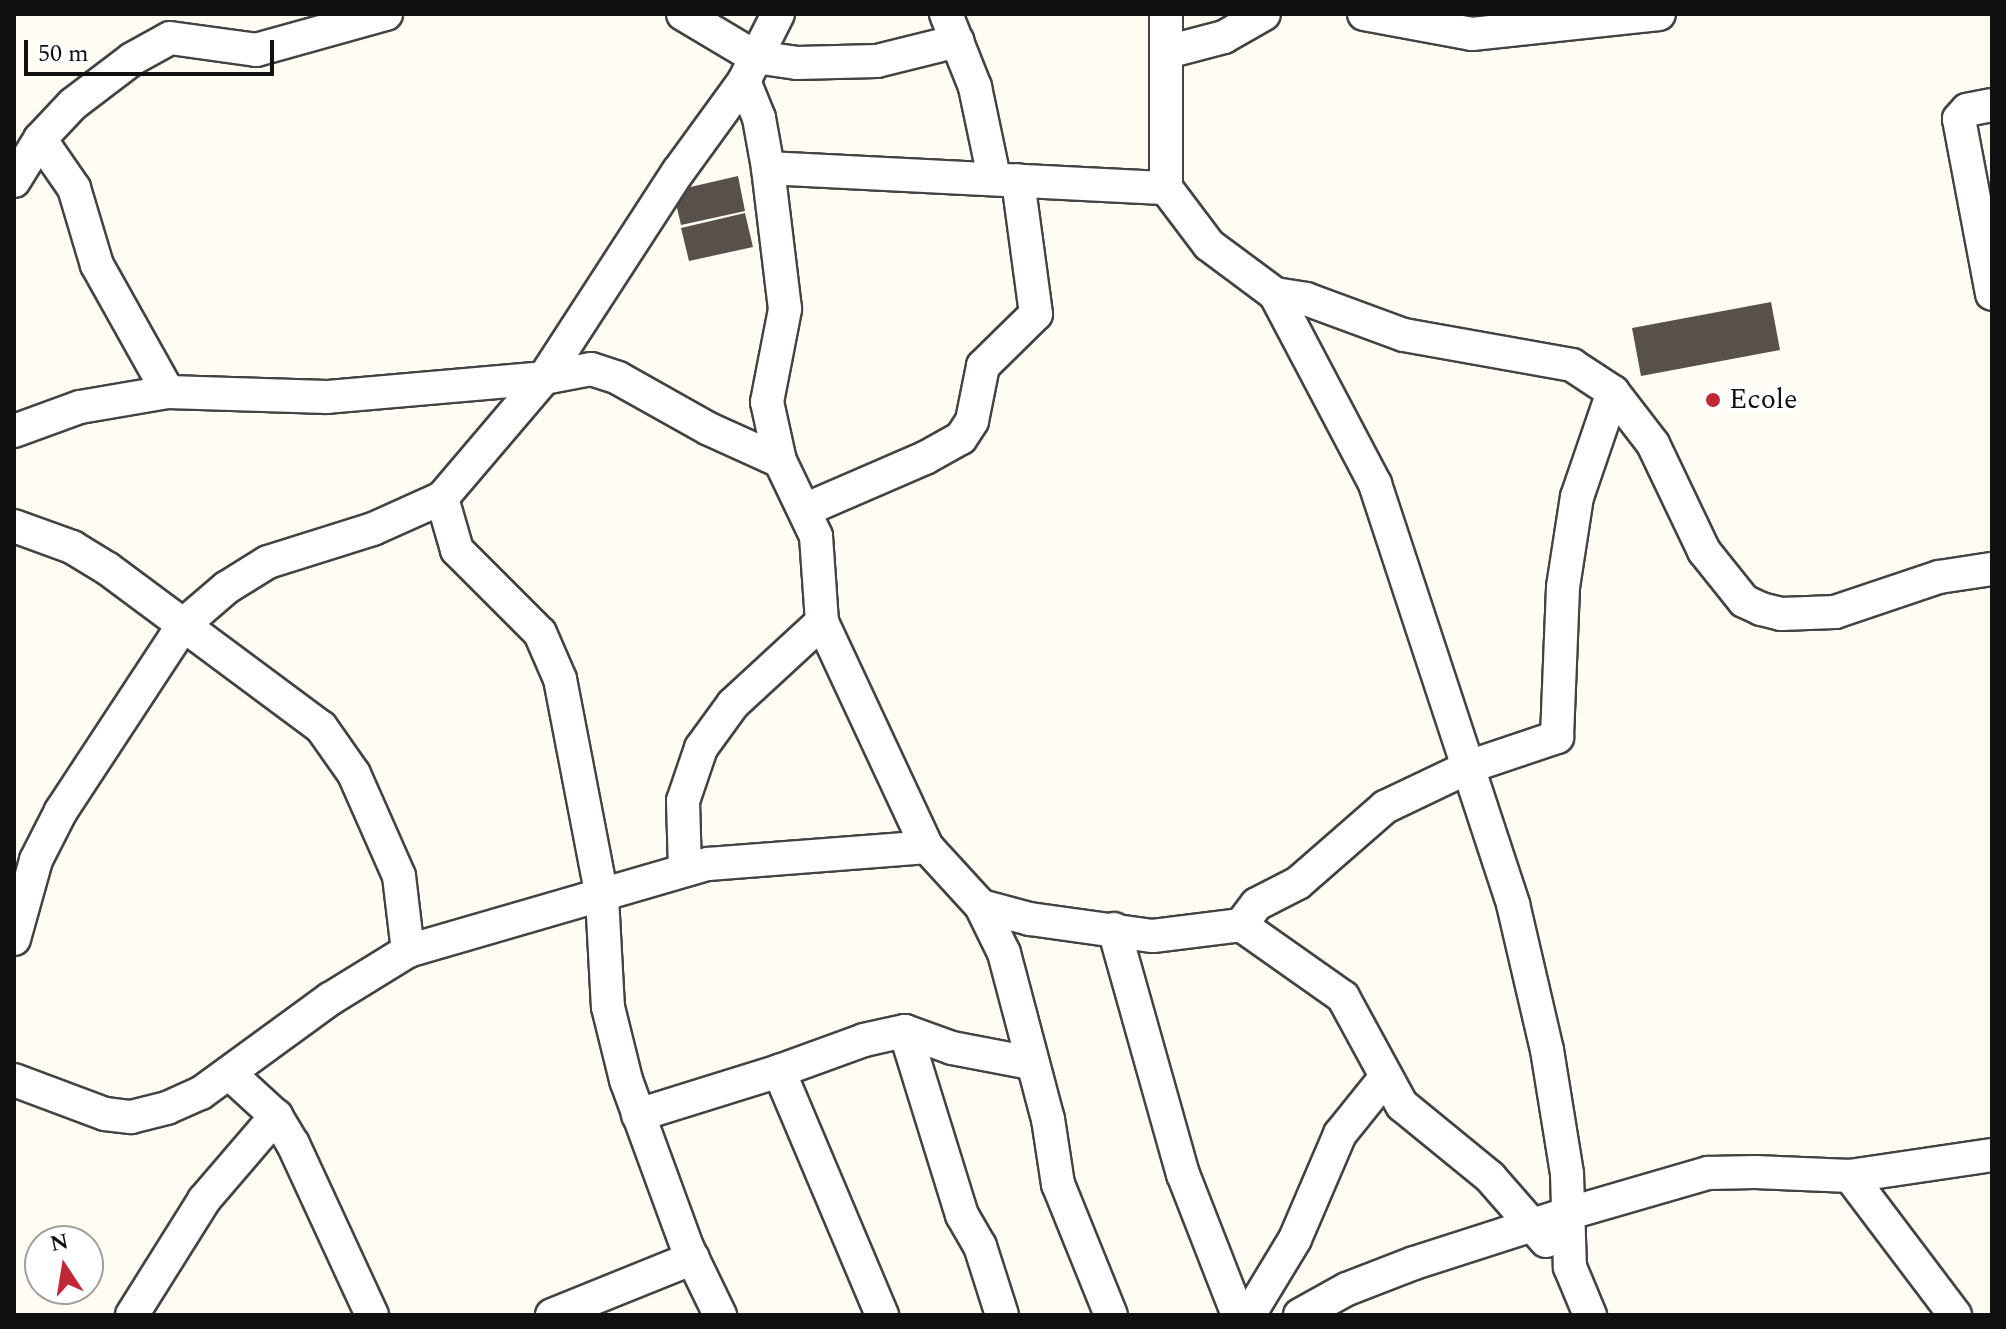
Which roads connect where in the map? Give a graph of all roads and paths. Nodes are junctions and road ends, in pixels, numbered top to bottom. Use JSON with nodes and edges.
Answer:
{"nodes":[{"id":1,"x":386,"y":14,"type":"edge"},
{"id":2,"x":683,"y":14,"type":"edge"},
{"id":3,"x":778,"y":14,"type":"edge"},
{"id":4,"x":1166,"y":14,"type":"edge"},
{"id":5,"x":1264,"y":14,"type":"edge"},
{"id":6,"x":1364,"y":14,"type":"edge"},
{"id":7,"x":1659,"y":14,"type":"edge"},
{"id":8,"x":952,"y":28,"type":"edge"},
{"id":9,"x":1167,"y":52,"type":"junction"},
{"id":10,"x":749,"y":69,"type":"junction"},
{"id":11,"x":1992,"y":105,"type":"edge"},
{"id":12,"x":22,"y":159,"type":"edge"},
{"id":13,"x":768,"y":168,"type":"junction"},
{"id":14,"x":1006,"y":178,"type":"junction"},
{"id":15,"x":1166,"y":188,"type":"junction"},
{"id":16,"x":1275,"y":294,"type":"junction"},
{"id":17,"x":1992,"y":294,"type":"edge"},
{"id":18,"x":544,"y":378,"type":"junction"},
{"id":19,"x":168,"y":392,"type":"junction"},
{"id":20,"x":1613,"y":392,"type":"junction"},
{"id":21,"x":14,"y":431,"type":"edge"},
{"id":22,"x":780,"y":461,"type":"junction"},
{"id":23,"x":442,"y":498,"type":"junction"},
{"id":24,"x":807,"y":509,"type":"junction"},
{"id":25,"x":14,"y":526,"type":"edge"},
{"id":26,"x":1992,"y":569,"type":"edge"},
{"id":27,"x":822,"y":622,"type":"junction"},
{"id":28,"x":183,"y":625,"type":"junction"},
{"id":29,"x":1471,"y":766,"type":"junction"},
{"id":30,"x":927,"y":847,"type":"junction"},
{"id":31,"x":685,"y":869,"type":"junction"},
{"id":32,"x":602,"y":897,"type":"junction"},
{"id":33,"x":981,"y":906,"type":"junction"},
{"id":34,"x":1241,"y":925,"type":"junction"},
{"id":35,"x":1114,"y":929,"type":"junction"},
{"id":36,"x":14,"y":939,"type":"edge"},
{"id":37,"x":408,"y":951,"type":"junction"},
{"id":38,"x":905,"y":1031,"type":"junction"},
{"id":39,"x":1031,"y":1063,"type":"junction"},
{"id":40,"x":779,"y":1071,"type":"junction"},
{"id":41,"x":229,"y":1073,"type":"junction"},
{"id":42,"x":1385,"y":1078,"type":"junction"},
{"id":43,"x":14,"y":1080,"type":"edge"},
{"id":44,"x":638,"y":1115,"type":"junction"},
{"id":45,"x":276,"y":1116,"type":"junction"},
{"id":46,"x":1992,"y":1155,"type":"edge"},
{"id":47,"x":1850,"y":1176,"type":"junction"},
{"id":48,"x":1570,"y":1213,"type":"junction"},
{"id":49,"x":1532,"y":1226,"type":"junction"},
{"id":50,"x":693,"y":1258,"type":"junction"},
{"id":51,"x":1570,"y":1267,"type":"junction"},
{"id":52,"x":132,"y":1315,"type":"edge"},
{"id":53,"x":372,"y":1315,"type":"edge"},
{"id":54,"x":552,"y":1315,"type":"edge"},
{"id":55,"x":720,"y":1315,"type":"edge"},
{"id":56,"x":882,"y":1315,"type":"edge"},
{"id":57,"x":1002,"y":1315,"type":"edge"},
{"id":58,"x":1111,"y":1315,"type":"edge"},
{"id":59,"x":1238,"y":1315,"type":"edge"},
{"id":60,"x":1249,"y":1315,"type":"edge"},
{"id":61,"x":1300,"y":1315,"type":"edge"},
{"id":62,"x":1590,"y":1315,"type":"edge"},
{"id":63,"x":1955,"y":1315,"type":"edge"}],
"edges":[{"from":1,"to":12,"type":"street"},
{"from":2,"to":10,"type":"street"},
{"from":3,"to":10,"type":"street"},
{"from":4,"to":9,"type":"street"},
{"from":5,"to":9,"type":"street"},
{"from":6,"to":7,"type":"street"},
{"from":8,"to":10,"type":"street"},
{"from":8,"to":14,"type":"street"},
{"from":9,"to":15,"type":"street"},
{"from":10,"to":13,"type":"street"},
{"from":10,"to":18,"type":"street"},
{"from":11,"to":17,"type":"street"},
{"from":12,"to":19,"type":"street"},
{"from":13,"to":14,"type":"street"},
{"from":13,"to":22,"type":"street"},
{"from":14,"to":15,"type":"street"},
{"from":14,"to":24,"type":"street"},
{"from":15,"to":16,"type":"street"},
{"from":16,"to":20,"type":"street"},
{"from":16,"to":29,"type":"street"},
{"from":18,"to":19,"type":"street"},
{"from":18,"to":22,"type":"street"},
{"from":18,"to":23,"type":"street"},
{"from":19,"to":21,"type":"street"},
{"from":20,"to":26,"type":"street"},
{"from":20,"to":29,"type":"street"},
{"from":22,"to":24,"type":"street"},
{"from":23,"to":28,"type":"street"},
{"from":23,"to":32,"type":"street"},
{"from":24,"to":27,"type":"street"},
{"from":25,"to":28,"type":"street"},
{"from":27,"to":30,"type":"street"},
{"from":27,"to":31,"type":"street"},
{"from":28,"to":36,"type":"street"},
{"from":28,"to":37,"type":"street"},
{"from":29,"to":34,"type":"street"},
{"from":29,"to":48,"type":"street"},
{"from":30,"to":31,"type":"street"},
{"from":30,"to":33,"type":"street"},
{"from":31,"to":32,"type":"street"},
{"from":32,"to":37,"type":"street"},
{"from":32,"to":44,"type":"street"},
{"from":33,"to":35,"type":"street"},
{"from":33,"to":39,"type":"street"},
{"from":34,"to":35,"type":"street"},
{"from":34,"to":42,"type":"street"},
{"from":35,"to":59,"type":"street"},
{"from":37,"to":41,"type":"street"},
{"from":38,"to":39,"type":"street"},
{"from":38,"to":40,"type":"street"},
{"from":38,"to":57,"type":"street"},
{"from":39,"to":58,"type":"street"},
{"from":40,"to":44,"type":"street"},
{"from":40,"to":56,"type":"street"},
{"from":41,"to":43,"type":"street"},
{"from":41,"to":45,"type":"street"},
{"from":42,"to":49,"type":"street"},
{"from":42,"to":60,"type":"street"},
{"from":44,"to":50,"type":"street"},
{"from":45,"to":52,"type":"street"},
{"from":45,"to":53,"type":"street"},
{"from":46,"to":47,"type":"street"},
{"from":47,"to":48,"type":"street"},
{"from":47,"to":63,"type":"street"},
{"from":48,"to":49,"type":"street"},
{"from":48,"to":51,"type":"street"},
{"from":49,"to":51,"type":"street"},
{"from":49,"to":61,"type":"street"},
{"from":50,"to":54,"type":"street"},
{"from":50,"to":55,"type":"street"},
{"from":51,"to":62,"type":"street"}]}
